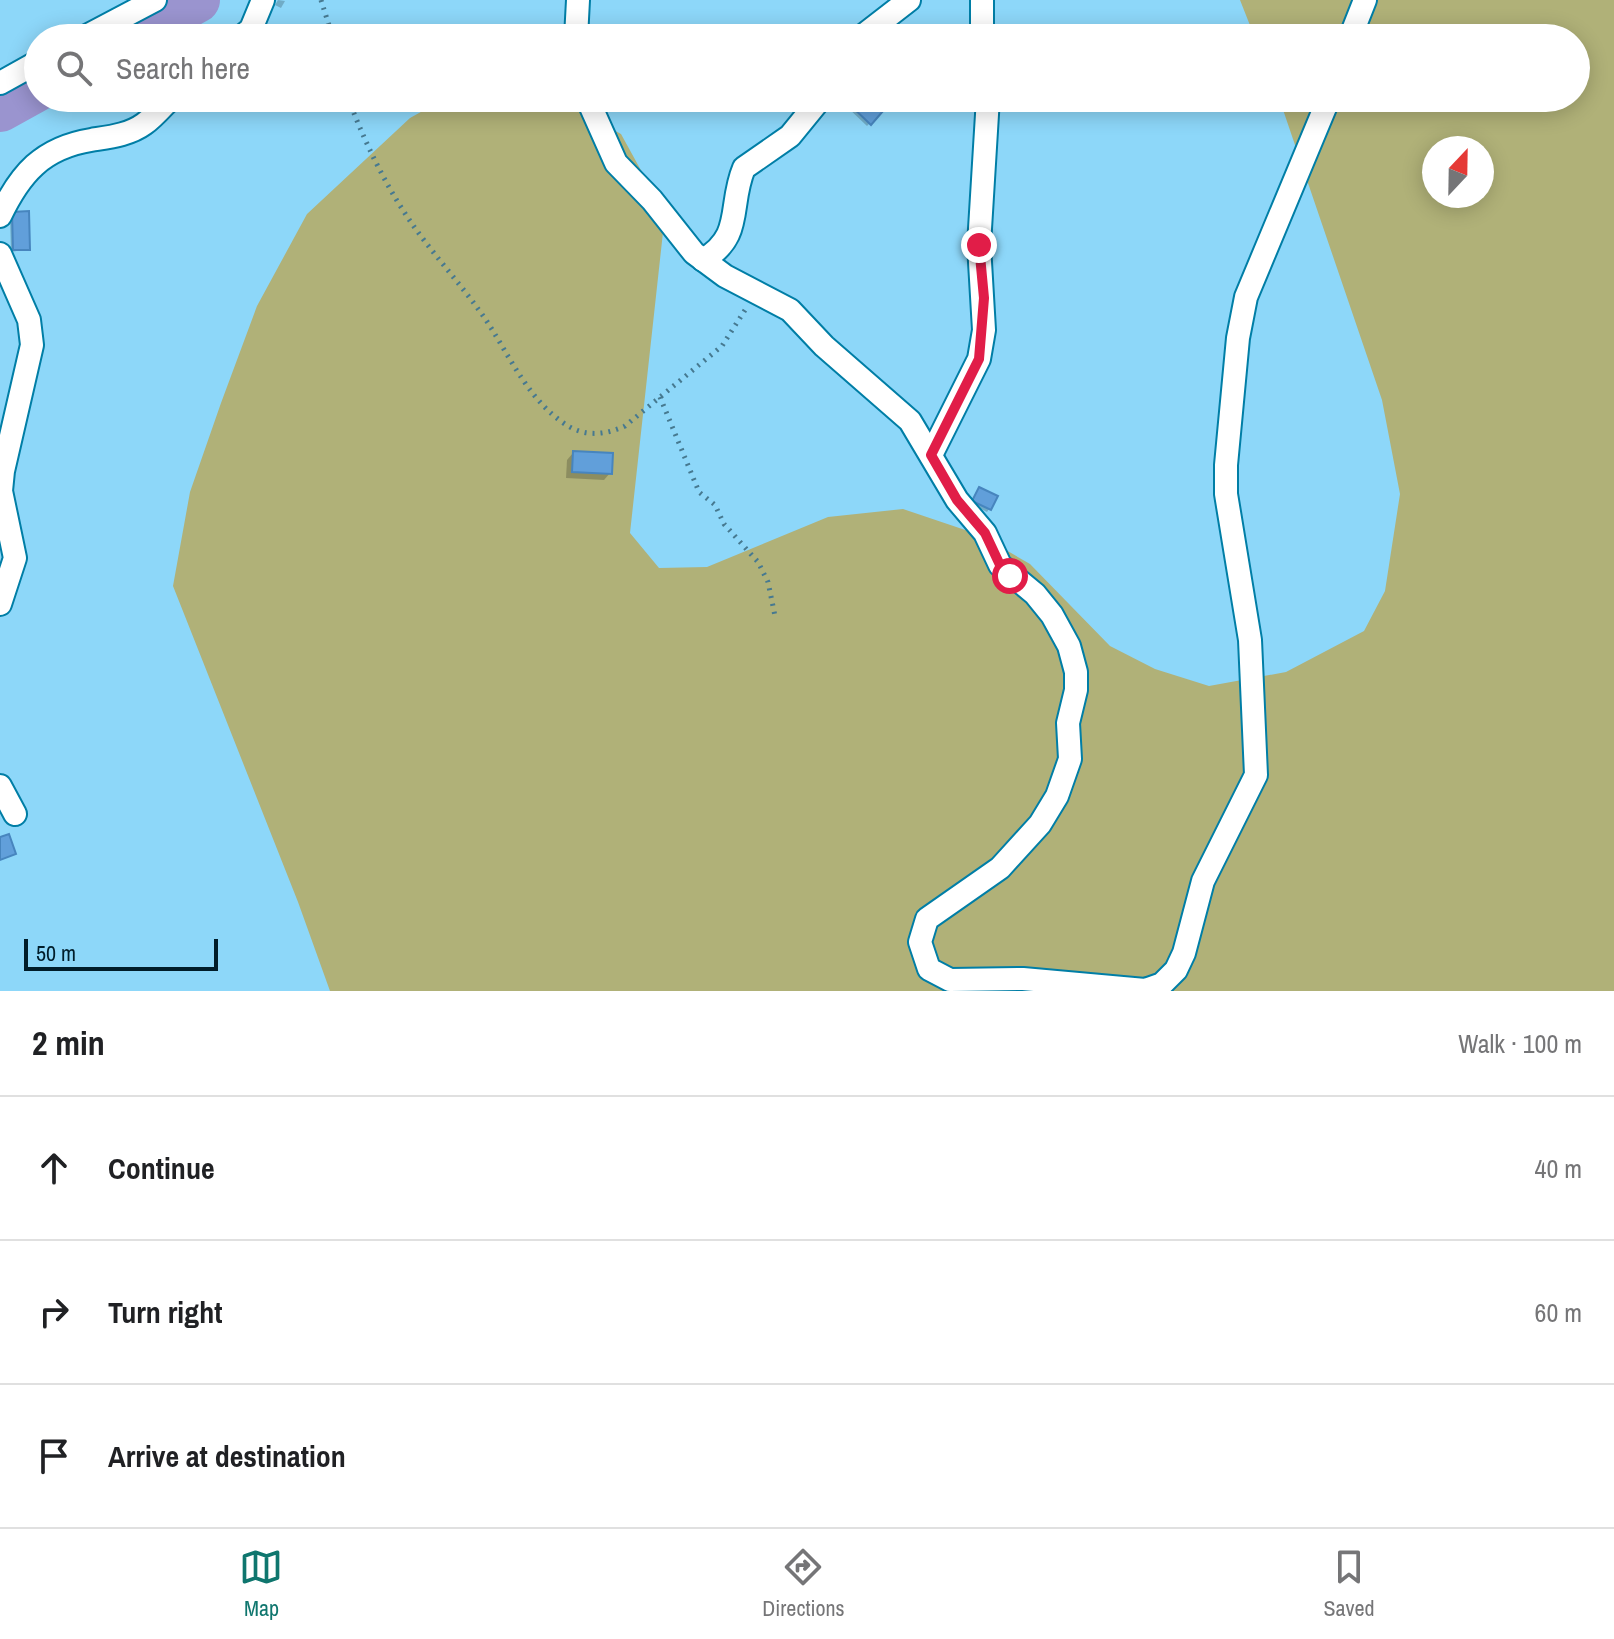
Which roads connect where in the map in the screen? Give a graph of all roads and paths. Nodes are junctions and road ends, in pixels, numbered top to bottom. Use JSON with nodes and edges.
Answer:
{"nodes":[{"id":1,"x":155,"y":0,"type":"edge"},
{"id":2,"x":263,"y":0,"type":"edge"},
{"id":3,"x":321,"y":0,"type":"edge"},
{"id":4,"x":578,"y":0,"type":"edge"},
{"id":5,"x":909,"y":0,"type":"edge"},
{"id":6,"x":982,"y":0,"type":"edge"},
{"id":7,"x":1365,"y":0,"type":"edge"},
{"id":8,"x":110,"y":24,"type":"edge"},
{"id":9,"x":253,"y":24,"type":"edge"},
{"id":10,"x":329,"y":24,"type":"edge"},
{"id":11,"x":577,"y":24,"type":"edge"},
{"id":12,"x":878,"y":24,"type":"edge"},
{"id":13,"x":982,"y":24,"type":"edge"},
{"id":14,"x":1356,"y":24,"type":"edge"},
{"id":15,"x":24,"y":70,"type":"edge"},
{"id":16,"x":0,"y":83,"type":"edge"},
{"id":17,"x":157,"y":112,"type":"edge"},
{"id":18,"x":354,"y":112,"type":"edge"},
{"id":19,"x":593,"y":112,"type":"edge"},
{"id":20,"x":810,"y":112,"type":"edge"},
{"id":21,"x":987,"y":112,"type":"edge"},
{"id":22,"x":1323,"y":112,"type":"edge"},
{"id":23,"x":0,"y":216,"type":"edge"},
{"id":24,"x":0,"y":254,"type":"edge"},
{"id":25,"x":703,"y":260,"type":"junction"},
{"id":26,"x":750,"y":288,"type":"junction"},
{"id":27,"x":660,"y":397,"type":"junction"},
{"id":28,"x":931,"y":455,"type":"junction"},
{"id":29,"x":0,"y":604,"type":"edge"},
{"id":30,"x":775,"y":616,"type":"dead end"},
{"id":31,"x":0,"y":786,"type":"edge"},
{"id":32,"x":15,"y":814,"type":"dead end"}],
"edges":[{"from":1,"to":8,"type":"street"},
{"from":2,"to":9,"type":"street"},
{"from":3,"to":10,"type":"path"},
{"from":4,"to":11,"type":"street"},
{"from":5,"to":12,"type":"street"},
{"from":6,"to":13,"type":"street"},
{"from":7,"to":14,"type":"street"},
{"from":15,"to":16,"type":"street"},
{"from":17,"to":23,"type":"street"},
{"from":18,"to":27,"type":"path"},
{"from":19,"to":25,"type":"street"},
{"from":20,"to":25,"type":"street"},
{"from":21,"to":28,"type":"street"},
{"from":22,"to":28,"type":"street"},
{"from":24,"to":29,"type":"street"},
{"from":25,"to":26,"type":"street"},
{"from":26,"to":27,"type":"path"},
{"from":26,"to":28,"type":"street"},
{"from":27,"to":30,"type":"path"},
{"from":31,"to":32,"type":"street"}]}
